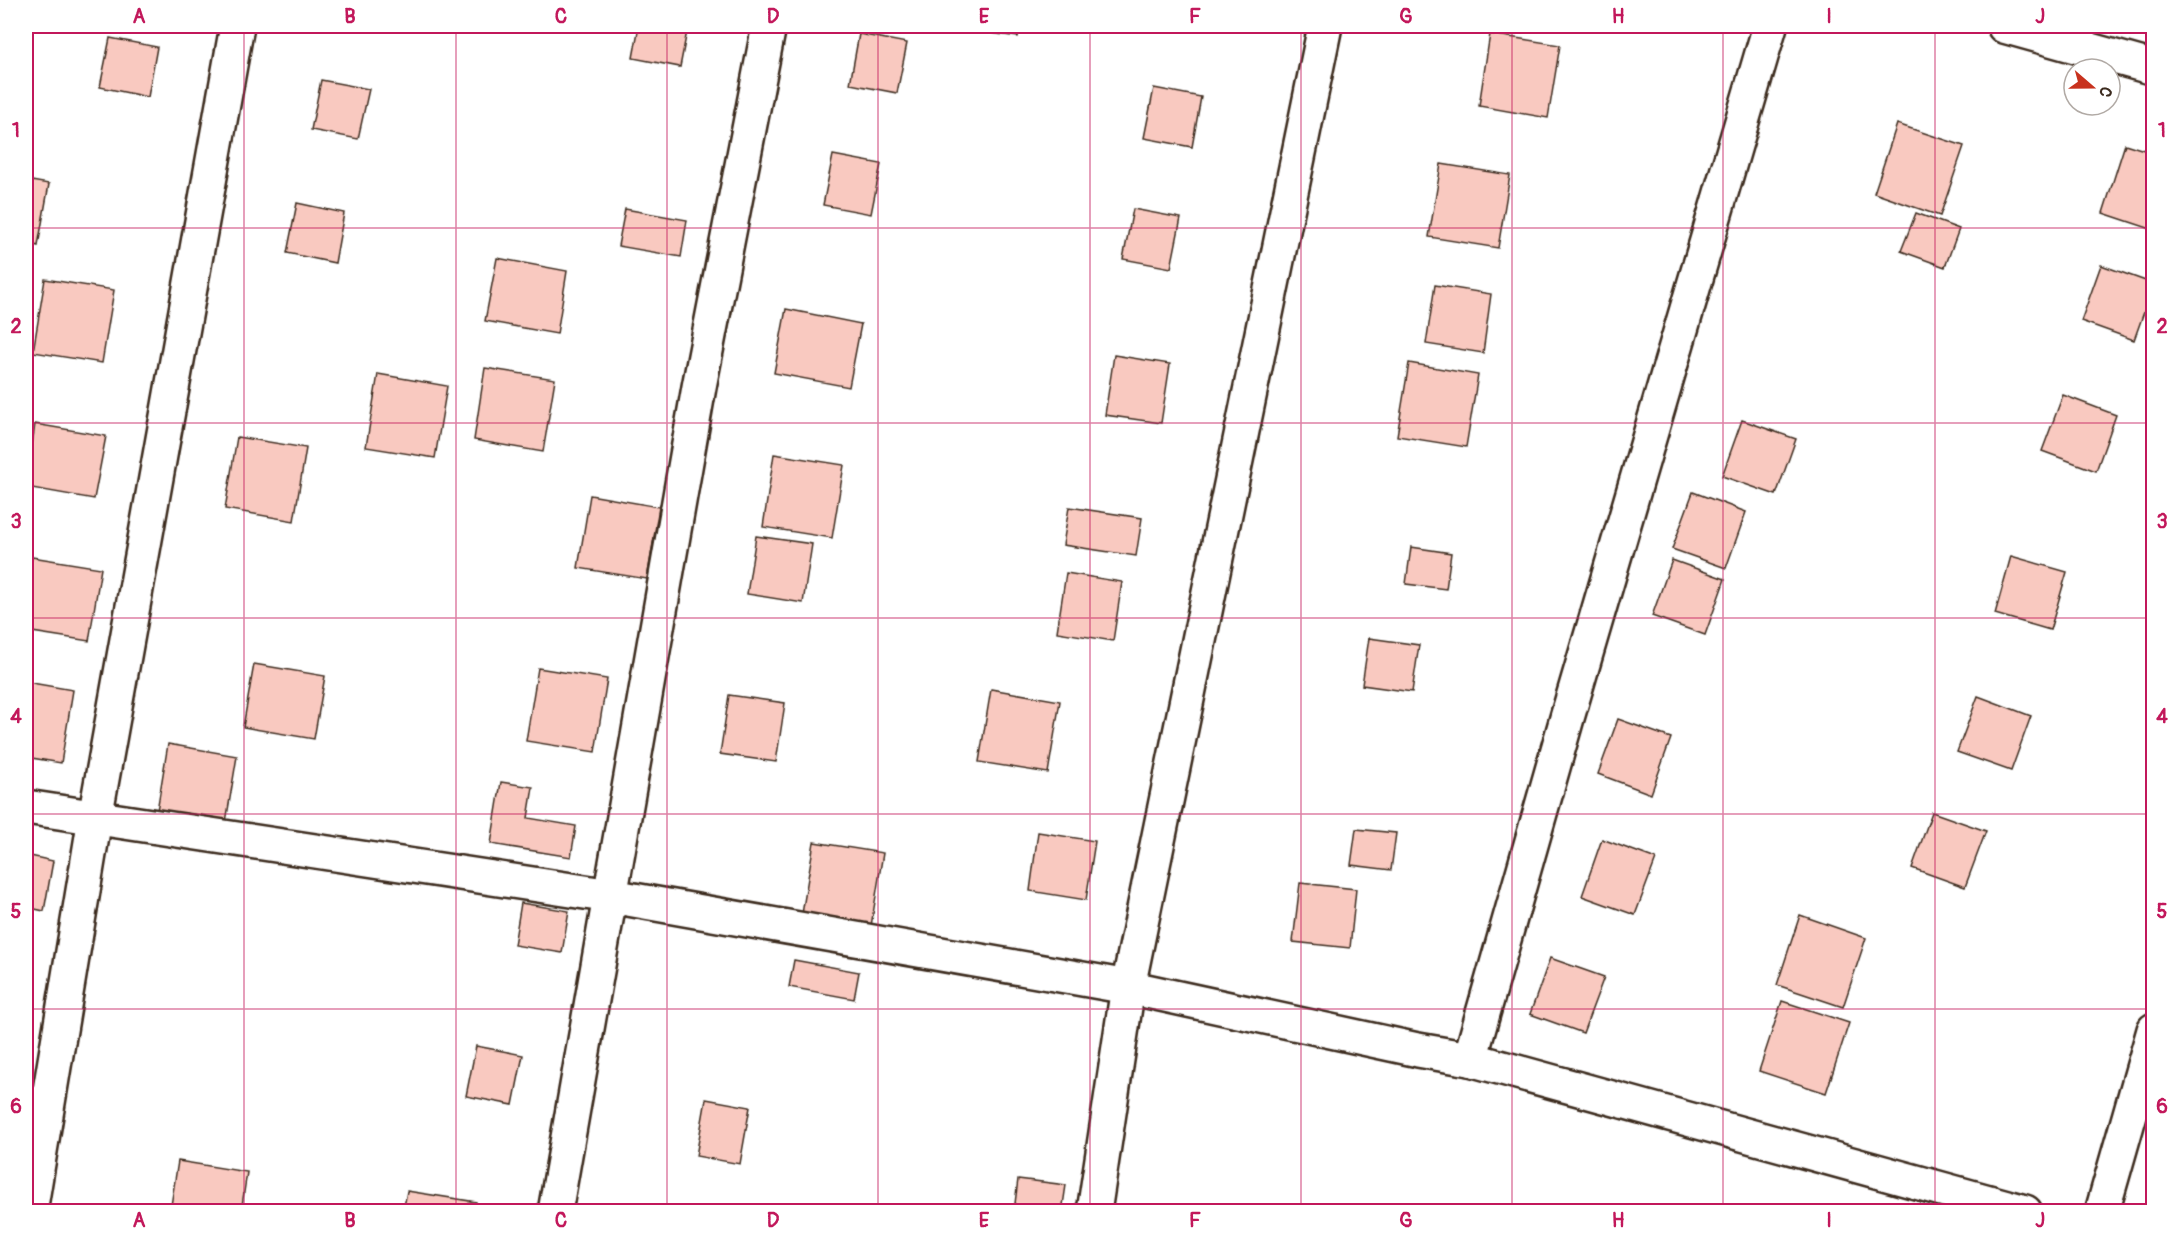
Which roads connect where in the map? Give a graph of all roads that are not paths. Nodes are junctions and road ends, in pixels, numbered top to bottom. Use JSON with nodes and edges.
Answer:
{"nodes":[{"id":1,"x":237,"y":26,"type":"edge"},
{"id":2,"x":769,"y":26,"type":"edge"},
{"id":3,"x":1324,"y":26,"type":"edge"},
{"id":4,"x":1770,"y":26,"type":"edge"},
{"id":5,"x":2004,"y":26,"type":"edge"},
{"id":6,"x":2154,"y":68,"type":"edge"},
{"id":7,"x":26,"y":807,"type":"edge"},
{"id":8,"x":95,"y":818,"type":"junction"},
{"id":9,"x":611,"y":896,"type":"junction"},
{"id":10,"x":1128,"y":987,"type":"junction"},
{"id":11,"x":2154,"y":1029,"type":"edge"},
{"id":12,"x":1470,"y":1059,"type":"junction"},
{"id":13,"x":30,"y":1212,"type":"edge"},
{"id":14,"x":555,"y":1212,"type":"edge"},
{"id":15,"x":1094,"y":1212,"type":"edge"},
{"id":16,"x":2025,"y":1212,"type":"edge"},
{"id":17,"x":2102,"y":1212,"type":"edge"}],
"edges":[{"from":1,"to":8,"type":"street"},
{"from":2,"to":9,"type":"street"},
{"from":3,"to":10,"type":"street"},
{"from":4,"to":12,"type":"street"},
{"from":5,"to":6,"type":"street"},
{"from":7,"to":8,"type":"street"},
{"from":8,"to":9,"type":"street"},
{"from":8,"to":13,"type":"street"},
{"from":9,"to":10,"type":"street"},
{"from":9,"to":14,"type":"street"},
{"from":10,"to":12,"type":"street"},
{"from":10,"to":15,"type":"street"},
{"from":11,"to":17,"type":"street"},
{"from":12,"to":16,"type":"street"}]}
